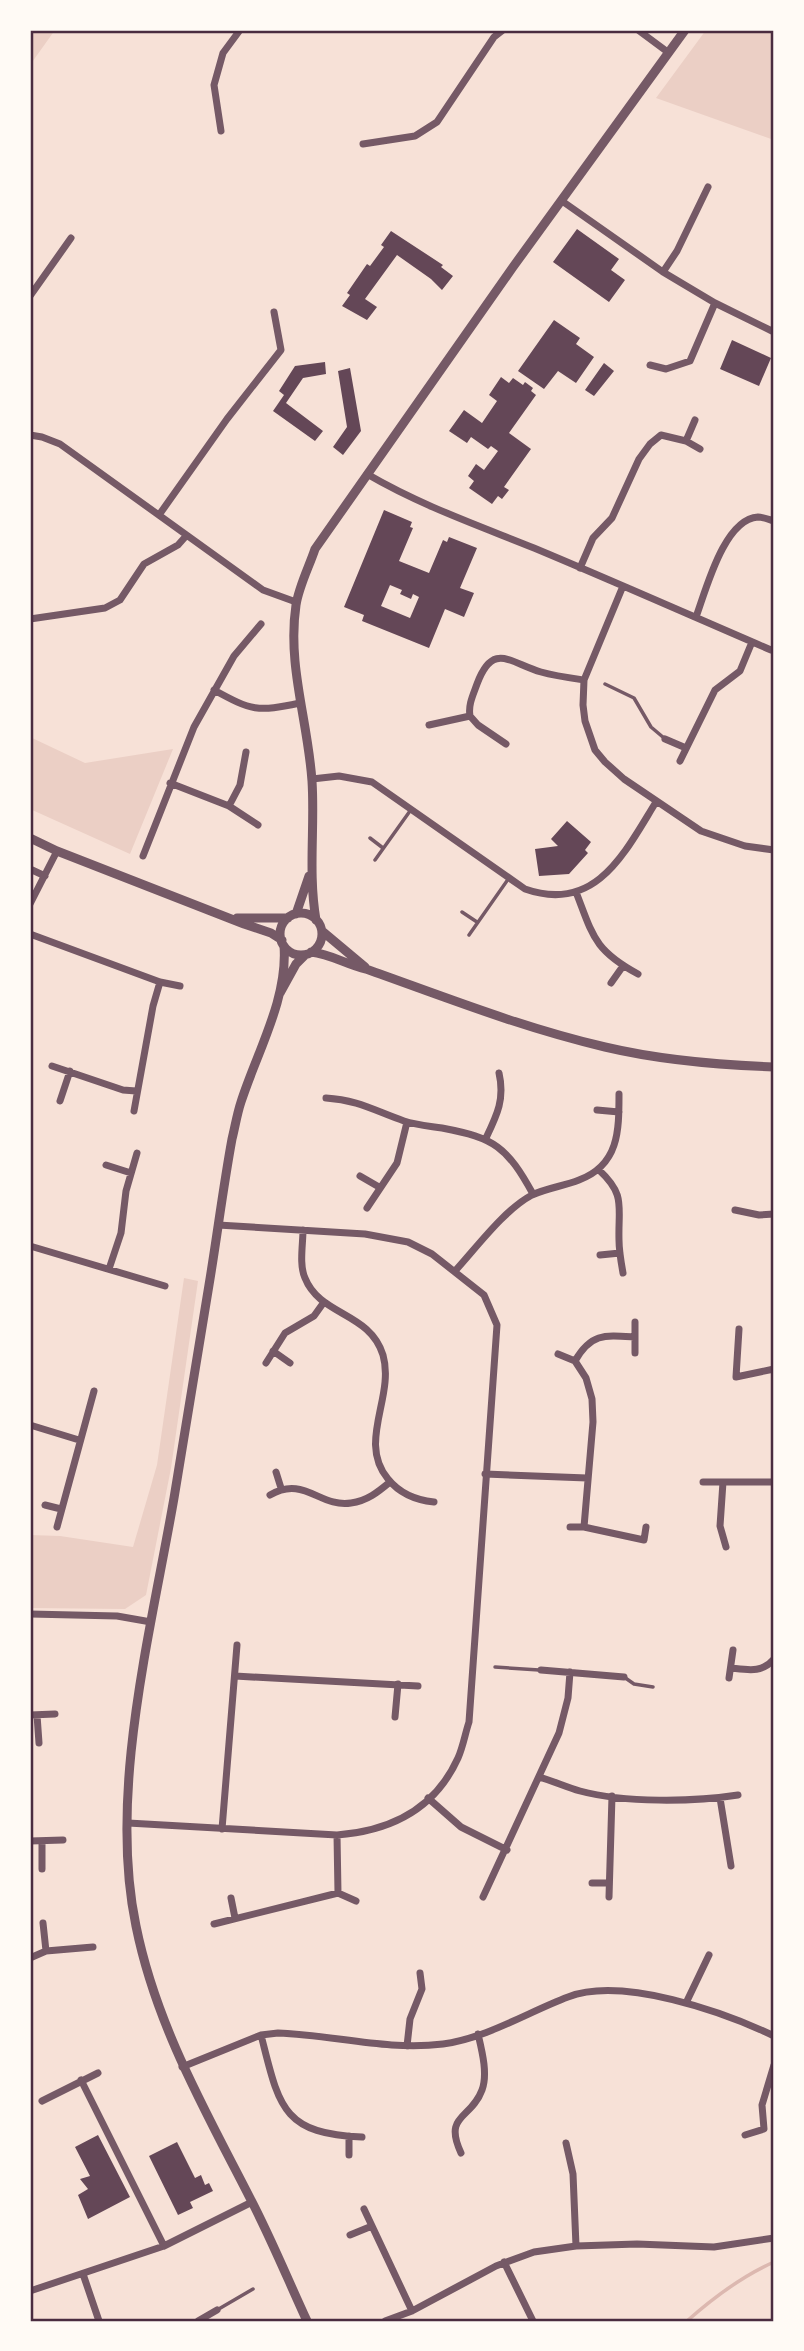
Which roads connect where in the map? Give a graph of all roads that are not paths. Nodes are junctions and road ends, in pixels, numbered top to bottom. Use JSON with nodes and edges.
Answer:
{"nodes":[{"id":1,"x":240,"y":30,"type":"edge"},
{"id":2,"x":503,"y":30,"type":"edge"},
{"id":3,"x":638,"y":30,"type":"edge"},
{"id":4,"x":685,"y":30,"type":"edge"},
{"id":5,"x":669,"y":53,"type":"junction"},
{"id":6,"x":221,"y":131,"type":"dead end"},
{"id":7,"x":363,"y":144,"type":"dead end"},
{"id":8,"x":708,"y":187,"type":"dead end"},
{"id":9,"x":562,"y":201,"type":"junction"},
{"id":10,"x":71,"y":239,"type":"dead end"},
{"id":11,"x":663,"y":272,"type":"junction"},
{"id":12,"x":30,"y":296,"type":"edge"},
{"id":13,"x":715,"y":303,"type":"junction"},
{"id":14,"x":274,"y":312,"type":"dead end"},
{"id":15,"x":774,"y":332,"type":"edge"},
{"id":16,"x":650,"y":365,"type":"dead end"},
{"id":17,"x":695,"y":420,"type":"dead end"},
{"id":18,"x":30,"y":435,"type":"edge"},
{"id":19,"x":686,"y":441,"type":"junction"},
{"id":20,"x":701,"y":449,"type":"dead end"},
{"id":21,"x":367,"y":474,"type":"junction"},
{"id":22,"x":159,"y":514,"type":"junction"},
{"id":23,"x":774,"y":522,"type":"edge"},
{"id":24,"x":186,"y":536,"type":"junction"},
{"id":25,"x":580,"y":568,"type":"junction"},
{"id":26,"x":622,"y":586,"type":"junction"},
{"id":27,"x":296,"y":602,"type":"junction"},
{"id":28,"x":696,"y":617,"type":"junction"},
{"id":29,"x":30,"y":618,"type":"edge"},
{"id":30,"x":261,"y":624,"type":"dead end"},
{"id":31,"x":752,"y":642,"type":"junction"},
{"id":32,"x":771,"y":650,"type":"dead end"},
{"id":33,"x":584,"y":680,"type":"junction"},
{"id":34,"x":605,"y":684,"type":"dead end"},
{"id":35,"x":214,"y":690,"type":"junction"},
{"id":36,"x":300,"y":703,"type":"junction"},
{"id":37,"x":470,"y":716,"type":"junction"},
{"id":38,"x":429,"y":725,"type":"dead end"},
{"id":39,"x":665,"y":739,"type":"joint"},
{"id":40,"x":506,"y":744,"type":"dead end"},
{"id":41,"x":686,"y":748,"type":"junction"},
{"id":42,"x":246,"y":752,"type":"dead end"},
{"id":43,"x":680,"y":761,"type":"dead end"},
{"id":44,"x":312,"y":779,"type":"junction"},
{"id":45,"x":170,"y":783,"type":"junction"},
{"id":46,"x":656,"y":802,"type":"junction"},
{"id":47,"x":229,"y":806,"type":"junction"},
{"id":48,"x":411,"y":809,"type":"junction"},
{"id":49,"x":258,"y":824,"type":"dead end"},
{"id":50,"x":30,"y":838,"type":"edge"},
{"id":51,"x":370,"y":838,"type":"dead end"},
{"id":52,"x":383,"y":848,"type":"junction"},
{"id":53,"x":774,"y":850,"type":"edge"},
{"id":54,"x":57,"y":851,"type":"junction"},
{"id":55,"x":143,"y":856,"type":"dead end"},
{"id":56,"x":375,"y":860,"type":"dead end"},
{"id":57,"x":30,"y":869,"type":"edge"},
{"id":58,"x":310,"y":875,"type":"junction"},
{"id":59,"x":45,"y":876,"type":"junction"},
{"id":60,"x":509,"y":878,"type":"junction"},
{"id":61,"x":576,"y":891,"type":"junction"},
{"id":62,"x":30,"y":904,"type":"edge"},
{"id":63,"x":462,"y":912,"type":"dead end"},
{"id":64,"x":292,"y":916,"type":"junction"},
{"id":65,"x":231,"y":918,"type":"junction"},
{"id":66,"x":316,"y":920,"type":"junction"},
{"id":67,"x":477,"y":922,"type":"junction"},
{"id":68,"x":322,"y":931,"type":"junction"},
{"id":69,"x":30,"y":934,"type":"edge"},
{"id":70,"x":469,"y":935,"type":"dead end"},
{"id":71,"x":283,"y":943,"type":"junction"},
{"id":72,"x":308,"y":953,"type":"junction"},
{"id":73,"x":623,"y":966,"type":"junction"},
{"id":74,"x":366,"y":969,"type":"junction"},
{"id":75,"x":638,"y":974,"type":"dead end"},
{"id":76,"x":160,"y":982,"type":"junction"},
{"id":77,"x":611,"y":983,"type":"dead end"},
{"id":78,"x":180,"y":986,"type":"dead end"},
{"id":79,"x":279,"y":995,"type":"junction"},
{"id":80,"x":52,"y":1066,"type":"dead end"},
{"id":81,"x":774,"y":1067,"type":"edge"},
{"id":82,"x":70,"y":1072,"type":"junction"},
{"id":83,"x":499,"y":1073,"type":"dead end"},
{"id":84,"x":136,"y":1091,"type":"junction"},
{"id":85,"x":619,"y":1094,"type":"dead end"},
{"id":86,"x":326,"y":1098,"type":"dead end"},
{"id":87,"x":60,"y":1101,"type":"dead end"},
{"id":88,"x":597,"y":1110,"type":"dead end"},
{"id":89,"x":134,"y":1111,"type":"dead end"},
{"id":90,"x":619,"y":1112,"type":"junction"},
{"id":91,"x":407,"y":1122,"type":"junction"},
{"id":92,"x":485,"y":1138,"type":"junction"},
{"id":93,"x":137,"y":1153,"type":"dead end"},
{"id":94,"x":106,"y":1165,"type":"dead end"},
{"id":95,"x":599,"y":1170,"type":"junction"},
{"id":96,"x":131,"y":1173,"type":"junction"},
{"id":97,"x":360,"y":1176,"type":"dead end"},
{"id":98,"x":379,"y":1187,"type":"junction"},
{"id":99,"x":533,"y":1194,"type":"junction"},
{"id":100,"x":367,"y":1208,"type":"dead end"},
{"id":101,"x":735,"y":1210,"type":"dead end"},
{"id":102,"x":774,"y":1214,"type":"edge"},
{"id":103,"x":218,"y":1225,"type":"junction"},
{"id":104,"x":303,"y":1230,"type":"junction"},
{"id":105,"x":30,"y":1246,"type":"edge"},
{"id":106,"x":620,"y":1253,"type":"junction"},
{"id":107,"x":600,"y":1255,"type":"dead end"},
{"id":108,"x":109,"y":1269,"type":"junction"},
{"id":109,"x":455,"y":1271,"type":"junction"},
{"id":110,"x":623,"y":1273,"type":"dead end"},
{"id":111,"x":165,"y":1286,"type":"dead end"},
{"id":112,"x":324,"y":1302,"type":"junction"},
{"id":113,"x":635,"y":1322,"type":"dead end"},
{"id":114,"x":739,"y":1329,"type":"dead end"},
{"id":115,"x":634,"y":1337,"type":"junction"},
{"id":116,"x":273,"y":1351,"type":"junction"},
{"id":117,"x":635,"y":1353,"type":"dead end"},
{"id":118,"x":558,"y":1354,"type":"dead end"},
{"id":119,"x":575,"y":1361,"type":"junction"},
{"id":120,"x":266,"y":1363,"type":"dead end"},
{"id":121,"x":290,"y":1363,"type":"dead end"},
{"id":122,"x":774,"y":1368,"type":"edge"},
{"id":123,"x":94,"y":1391,"type":"dead end"},
{"id":124,"x":30,"y":1425,"type":"edge"},
{"id":125,"x":79,"y":1440,"type":"junction"},
{"id":126,"x":276,"y":1472,"type":"dead end"},
{"id":127,"x":485,"y":1474,"type":"junction"},
{"id":128,"x":587,"y":1478,"type":"junction"},
{"id":129,"x":390,"y":1482,"type":"junction"},
{"id":130,"x":703,"y":1482,"type":"dead end"},
{"id":131,"x":723,"y":1482,"type":"junction"},
{"id":132,"x":774,"y":1482,"type":"edge"},
{"id":133,"x":281,"y":1488,"type":"junction"},
{"id":134,"x":270,"y":1494,"type":"dead end"},
{"id":135,"x":434,"y":1502,"type":"dead end"},
{"id":136,"x":45,"y":1505,"type":"dead end"},
{"id":137,"x":61,"y":1509,"type":"junction"},
{"id":138,"x":57,"y":1527,"type":"dead end"},
{"id":139,"x":570,"y":1527,"type":"dead end"},
{"id":140,"x":584,"y":1527,"type":"junction"},
{"id":141,"x":646,"y":1527,"type":"dead end"},
{"id":142,"x":726,"y":1547,"type":"dead end"},
{"id":143,"x":30,"y":1614,"type":"edge"},
{"id":144,"x":150,"y":1622,"type":"junction"},
{"id":145,"x":237,"y":1645,"type":"dead end"},
{"id":146,"x":733,"y":1650,"type":"dead end"},
{"id":147,"x":774,"y":1659,"type":"edge"},
{"id":148,"x":495,"y":1667,"type":"dead end"},
{"id":149,"x":732,"y":1668,"type":"junction"},
{"id":150,"x":541,"y":1670,"type":"joint"},
{"id":151,"x":570,"y":1672,"type":"junction"},
{"id":152,"x":235,"y":1676,"type":"junction"},
{"id":153,"x":624,"y":1677,"type":"joint"},
{"id":154,"x":729,"y":1678,"type":"dead end"},
{"id":155,"x":398,"y":1684,"type":"junction"},
{"id":156,"x":418,"y":1686,"type":"dead end"},
{"id":157,"x":653,"y":1687,"type":"dead end"},
{"id":158,"x":55,"y":1714,"type":"dead end"},
{"id":159,"x":33,"y":1715,"type":"edge"},
{"id":160,"x":395,"y":1717,"type":"dead end"},
{"id":161,"x":38,"y":1743,"type":"dead end"},
{"id":162,"x":539,"y":1777,"type":"junction"},
{"id":163,"x":738,"y":1795,"type":"dead end"},
{"id":164,"x":612,"y":1796,"type":"junction"},
{"id":165,"x":428,"y":1798,"type":"junction"},
{"id":166,"x":720,"y":1798,"type":"junction"},
{"id":167,"x":128,"y":1823,"type":"junction"},
{"id":168,"x":222,"y":1829,"type":"junction"},
{"id":169,"x":337,"y":1836,"type":"junction"},
{"id":170,"x":62,"y":1840,"type":"dead end"},
{"id":171,"x":30,"y":1841,"type":"edge"},
{"id":172,"x":42,"y":1841,"type":"junction"},
{"id":173,"x":507,"y":1850,"type":"junction"},
{"id":174,"x":731,"y":1866,"type":"dead end"},
{"id":175,"x":42,"y":1869,"type":"dead end"},
{"id":176,"x":593,"y":1883,"type":"dead end"},
{"id":177,"x":609,"y":1884,"type":"junction"},
{"id":178,"x":338,"y":1893,"type":"junction"},
{"id":179,"x":609,"y":1897,"type":"dead end"},
{"id":180,"x":231,"y":1898,"type":"dead end"},
{"id":181,"x":483,"y":1898,"type":"dead end"},
{"id":182,"x":356,"y":1901,"type":"dead end"},
{"id":183,"x":235,"y":1918,"type":"junction"},
{"id":184,"x":43,"y":1923,"type":"dead end"},
{"id":185,"x":214,"y":1924,"type":"dead end"},
{"id":186,"x":93,"y":1947,"type":"dead end"},
{"id":187,"x":46,"y":1951,"type":"junction"},
{"id":188,"x":709,"y":1955,"type":"dead end"},
{"id":189,"x":30,"y":1958,"type":"edge"},
{"id":190,"x":420,"y":1973,"type":"dead end"},
{"id":191,"x":686,"y":2003,"type":"junction"},
{"id":192,"x":478,"y":2034,"type":"junction"},
{"id":193,"x":261,"y":2035,"type":"junction"},
{"id":194,"x":774,"y":2036,"type":"edge"},
{"id":195,"x":407,"y":2046,"type":"junction"},
{"id":196,"x":774,"y":2065,"type":"edge"},
{"id":197,"x":182,"y":2067,"type":"junction"},
{"id":198,"x":97,"y":2073,"type":"dead end"},
{"id":199,"x":81,"y":2080,"type":"junction"},
{"id":200,"x":42,"y":2101,"type":"dead end"},
{"id":201,"x":745,"y":2135,"type":"dead end"},
{"id":202,"x":349,"y":2136,"type":"junction"},
{"id":203,"x":362,"y":2137,"type":"dead end"},
{"id":204,"x":566,"y":2143,"type":"dead end"},
{"id":205,"x":461,"y":2153,"type":"dead end"},
{"id":206,"x":349,"y":2155,"type":"dead end"},
{"id":207,"x":252,"y":2202,"type":"junction"},
{"id":208,"x":364,"y":2209,"type":"dead end"},
{"id":209,"x":373,"y":2226,"type":"junction"},
{"id":210,"x":350,"y":2235,"type":"dead end"},
{"id":211,"x":774,"y":2238,"type":"edge"},
{"id":212,"x":164,"y":2246,"type":"junction"},
{"id":213,"x":576,"y":2246,"type":"junction"},
{"id":214,"x":505,"y":2262,"type":"junction"},
{"id":215,"x":83,"y":2274,"type":"junction"},
{"id":216,"x":253,"y":2289,"type":"dead end"},
{"id":217,"x":30,"y":2291,"type":"edge"},
{"id":218,"x":217,"y":2310,"type":"joint"},
{"id":219,"x":412,"y":2311,"type":"junction"},
{"id":220,"x":99,"y":2321,"type":"edge"},
{"id":221,"x":198,"y":2321,"type":"edge"},
{"id":222,"x":307,"y":2321,"type":"edge"},
{"id":223,"x":385,"y":2321,"type":"edge"},
{"id":224,"x":533,"y":2321,"type":"edge"}],
"edges":[{"from":1,"to":6,"type":"street"},
{"from":2,"to":7,"type":"street"},
{"from":3,"to":5,"type":"street"},
{"from":4,"to":5,"type":"street"},
{"from":5,"to":9,"type":"street"},
{"from":8,"to":11,"type":"street"},
{"from":9,"to":11,"type":"street"},
{"from":9,"to":21,"type":"street"},
{"from":10,"to":12,"type":"street"},
{"from":11,"to":13,"type":"street"},
{"from":13,"to":15,"type":"street"},
{"from":13,"to":16,"type":"street"},
{"from":14,"to":22,"type":"street"},
{"from":17,"to":19,"type":"street"},
{"from":18,"to":22,"type":"street"},
{"from":19,"to":20,"type":"street"},
{"from":19,"to":25,"type":"street"},
{"from":21,"to":25,"type":"street"},
{"from":21,"to":27,"type":"street"},
{"from":22,"to":24,"type":"street"},
{"from":23,"to":28,"type":"street"},
{"from":24,"to":27,"type":"street"},
{"from":24,"to":29,"type":"street"},
{"from":25,"to":26,"type":"street"},
{"from":26,"to":28,"type":"street"},
{"from":26,"to":33,"type":"street"},
{"from":27,"to":36,"type":"street"},
{"from":28,"to":31,"type":"street"},
{"from":30,"to":35,"type":"street"},
{"from":31,"to":32,"type":"street"},
{"from":31,"to":41,"type":"street"},
{"from":33,"to":37,"type":"street"},
{"from":33,"to":46,"type":"street"},
{"from":34,"to":39,"type":"lane"},
{"from":35,"to":36,"type":"street"},
{"from":35,"to":45,"type":"street"},
{"from":36,"to":44,"type":"street"},
{"from":37,"to":38,"type":"street"},
{"from":37,"to":40,"type":"street"},
{"from":39,"to":41,"type":"street"},
{"from":41,"to":43,"type":"street"},
{"from":42,"to":47,"type":"street"},
{"from":44,"to":48,"type":"street"},
{"from":44,"to":58,"type":"street"},
{"from":45,"to":47,"type":"street"},
{"from":45,"to":55,"type":"street"},
{"from":46,"to":53,"type":"street"},
{"from":46,"to":61,"type":"street"},
{"from":47,"to":49,"type":"street"},
{"from":48,"to":52,"type":"lane"},
{"from":48,"to":60,"type":"street"},
{"from":50,"to":54,"type":"street"},
{"from":51,"to":52,"type":"lane"},
{"from":52,"to":56,"type":"lane"},
{"from":54,"to":59,"type":"street"},
{"from":54,"to":65,"type":"street"},
{"from":57,"to":59,"type":"street"},
{"from":58,"to":64,"type":"street"},
{"from":58,"to":66,"type":"street"},
{"from":59,"to":62,"type":"street"},
{"from":60,"to":61,"type":"street"},
{"from":60,"to":67,"type":"lane"},
{"from":61,"to":73,"type":"street"},
{"from":63,"to":67,"type":"lane"},
{"from":64,"to":65,"type":"street"},
{"from":64,"to":66,"type":"street"},
{"from":64,"to":71,"type":"street"},
{"from":65,"to":71,"type":"street"},
{"from":66,"to":68,"type":"street"},
{"from":67,"to":70,"type":"lane"},
{"from":68,"to":72,"type":"street"},
{"from":68,"to":74,"type":"street"},
{"from":69,"to":76,"type":"street"},
{"from":71,"to":72,"type":"street"},
{"from":71,"to":79,"type":"street"},
{"from":72,"to":74,"type":"street"},
{"from":72,"to":79,"type":"street"},
{"from":73,"to":75,"type":"street"},
{"from":73,"to":77,"type":"street"},
{"from":74,"to":81,"type":"street"},
{"from":76,"to":78,"type":"street"},
{"from":76,"to":84,"type":"street"},
{"from":79,"to":103,"type":"street"},
{"from":80,"to":82,"type":"street"},
{"from":82,"to":84,"type":"street"},
{"from":82,"to":87,"type":"street"},
{"from":83,"to":92,"type":"street"},
{"from":84,"to":89,"type":"street"},
{"from":85,"to":90,"type":"street"},
{"from":86,"to":91,"type":"street"},
{"from":88,"to":90,"type":"street"},
{"from":90,"to":95,"type":"street"},
{"from":91,"to":92,"type":"street"},
{"from":91,"to":98,"type":"street"},
{"from":92,"to":99,"type":"street"},
{"from":93,"to":96,"type":"street"},
{"from":94,"to":96,"type":"street"},
{"from":95,"to":99,"type":"street"},
{"from":95,"to":106,"type":"street"},
{"from":96,"to":108,"type":"street"},
{"from":97,"to":98,"type":"street"},
{"from":98,"to":100,"type":"street"},
{"from":99,"to":109,"type":"street"},
{"from":101,"to":102,"type":"street"},
{"from":103,"to":104,"type":"street"},
{"from":103,"to":144,"type":"street"},
{"from":104,"to":109,"type":"street"},
{"from":104,"to":112,"type":"street"},
{"from":105,"to":108,"type":"street"},
{"from":106,"to":107,"type":"street"},
{"from":106,"to":110,"type":"street"},
{"from":108,"to":111,"type":"street"},
{"from":109,"to":127,"type":"street"},
{"from":112,"to":116,"type":"street"},
{"from":112,"to":129,"type":"street"},
{"from":113,"to":115,"type":"street"},
{"from":114,"to":122,"type":"street"},
{"from":115,"to":117,"type":"street"},
{"from":115,"to":119,"type":"street"},
{"from":116,"to":120,"type":"street"},
{"from":116,"to":121,"type":"street"},
{"from":118,"to":119,"type":"street"},
{"from":119,"to":128,"type":"street"},
{"from":123,"to":125,"type":"street"},
{"from":124,"to":125,"type":"street"},
{"from":125,"to":137,"type":"street"},
{"from":126,"to":133,"type":"street"},
{"from":127,"to":128,"type":"street"},
{"from":127,"to":165,"type":"street"},
{"from":128,"to":140,"type":"street"},
{"from":129,"to":133,"type":"street"},
{"from":129,"to":135,"type":"street"},
{"from":130,"to":131,"type":"street"},
{"from":131,"to":132,"type":"street"},
{"from":131,"to":142,"type":"street"},
{"from":133,"to":134,"type":"street"},
{"from":136,"to":137,"type":"street"},
{"from":137,"to":138,"type":"street"},
{"from":139,"to":140,"type":"street"},
{"from":140,"to":141,"type":"street"},
{"from":143,"to":144,"type":"street"},
{"from":144,"to":167,"type":"street"},
{"from":145,"to":152,"type":"street"},
{"from":146,"to":149,"type":"street"},
{"from":147,"to":149,"type":"street"},
{"from":148,"to":150,"type":"lane"},
{"from":149,"to":154,"type":"street"},
{"from":150,"to":151,"type":"street"},
{"from":151,"to":153,"type":"street"},
{"from":151,"to":162,"type":"street"},
{"from":152,"to":155,"type":"street"},
{"from":152,"to":168,"type":"street"},
{"from":153,"to":157,"type":"lane"},
{"from":155,"to":156,"type":"street"},
{"from":155,"to":160,"type":"street"},
{"from":158,"to":159,"type":"street"},
{"from":159,"to":161,"type":"street"},
{"from":162,"to":164,"type":"street"},
{"from":162,"to":173,"type":"street"},
{"from":163,"to":166,"type":"street"},
{"from":164,"to":166,"type":"street"},
{"from":164,"to":177,"type":"street"},
{"from":165,"to":169,"type":"street"},
{"from":165,"to":173,"type":"street"},
{"from":166,"to":174,"type":"street"},
{"from":167,"to":168,"type":"street"},
{"from":167,"to":197,"type":"street"},
{"from":168,"to":169,"type":"street"},
{"from":169,"to":178,"type":"street"},
{"from":170,"to":172,"type":"street"},
{"from":171,"to":172,"type":"street"},
{"from":172,"to":175,"type":"street"},
{"from":173,"to":181,"type":"street"},
{"from":176,"to":177,"type":"street"},
{"from":177,"to":179,"type":"street"},
{"from":178,"to":182,"type":"street"},
{"from":178,"to":183,"type":"street"},
{"from":180,"to":183,"type":"street"},
{"from":183,"to":185,"type":"street"},
{"from":184,"to":187,"type":"street"},
{"from":186,"to":187,"type":"street"},
{"from":187,"to":189,"type":"street"},
{"from":188,"to":191,"type":"street"},
{"from":190,"to":195,"type":"street"},
{"from":191,"to":192,"type":"street"},
{"from":191,"to":194,"type":"street"},
{"from":192,"to":195,"type":"street"},
{"from":192,"to":205,"type":"street"},
{"from":193,"to":195,"type":"street"},
{"from":193,"to":197,"type":"street"},
{"from":193,"to":202,"type":"street"},
{"from":196,"to":201,"type":"street"},
{"from":197,"to":207,"type":"street"},
{"from":198,"to":199,"type":"street"},
{"from":199,"to":200,"type":"street"},
{"from":199,"to":212,"type":"street"},
{"from":202,"to":203,"type":"street"},
{"from":202,"to":206,"type":"street"},
{"from":204,"to":213,"type":"street"},
{"from":207,"to":212,"type":"street"},
{"from":207,"to":222,"type":"street"},
{"from":208,"to":209,"type":"street"},
{"from":209,"to":210,"type":"street"},
{"from":209,"to":219,"type":"street"},
{"from":211,"to":213,"type":"street"},
{"from":212,"to":215,"type":"street"},
{"from":213,"to":214,"type":"street"},
{"from":214,"to":219,"type":"street"},
{"from":214,"to":224,"type":"street"},
{"from":215,"to":217,"type":"street"},
{"from":215,"to":220,"type":"street"},
{"from":216,"to":218,"type":"lane"},
{"from":218,"to":221,"type":"street"},
{"from":219,"to":223,"type":"street"}]}
